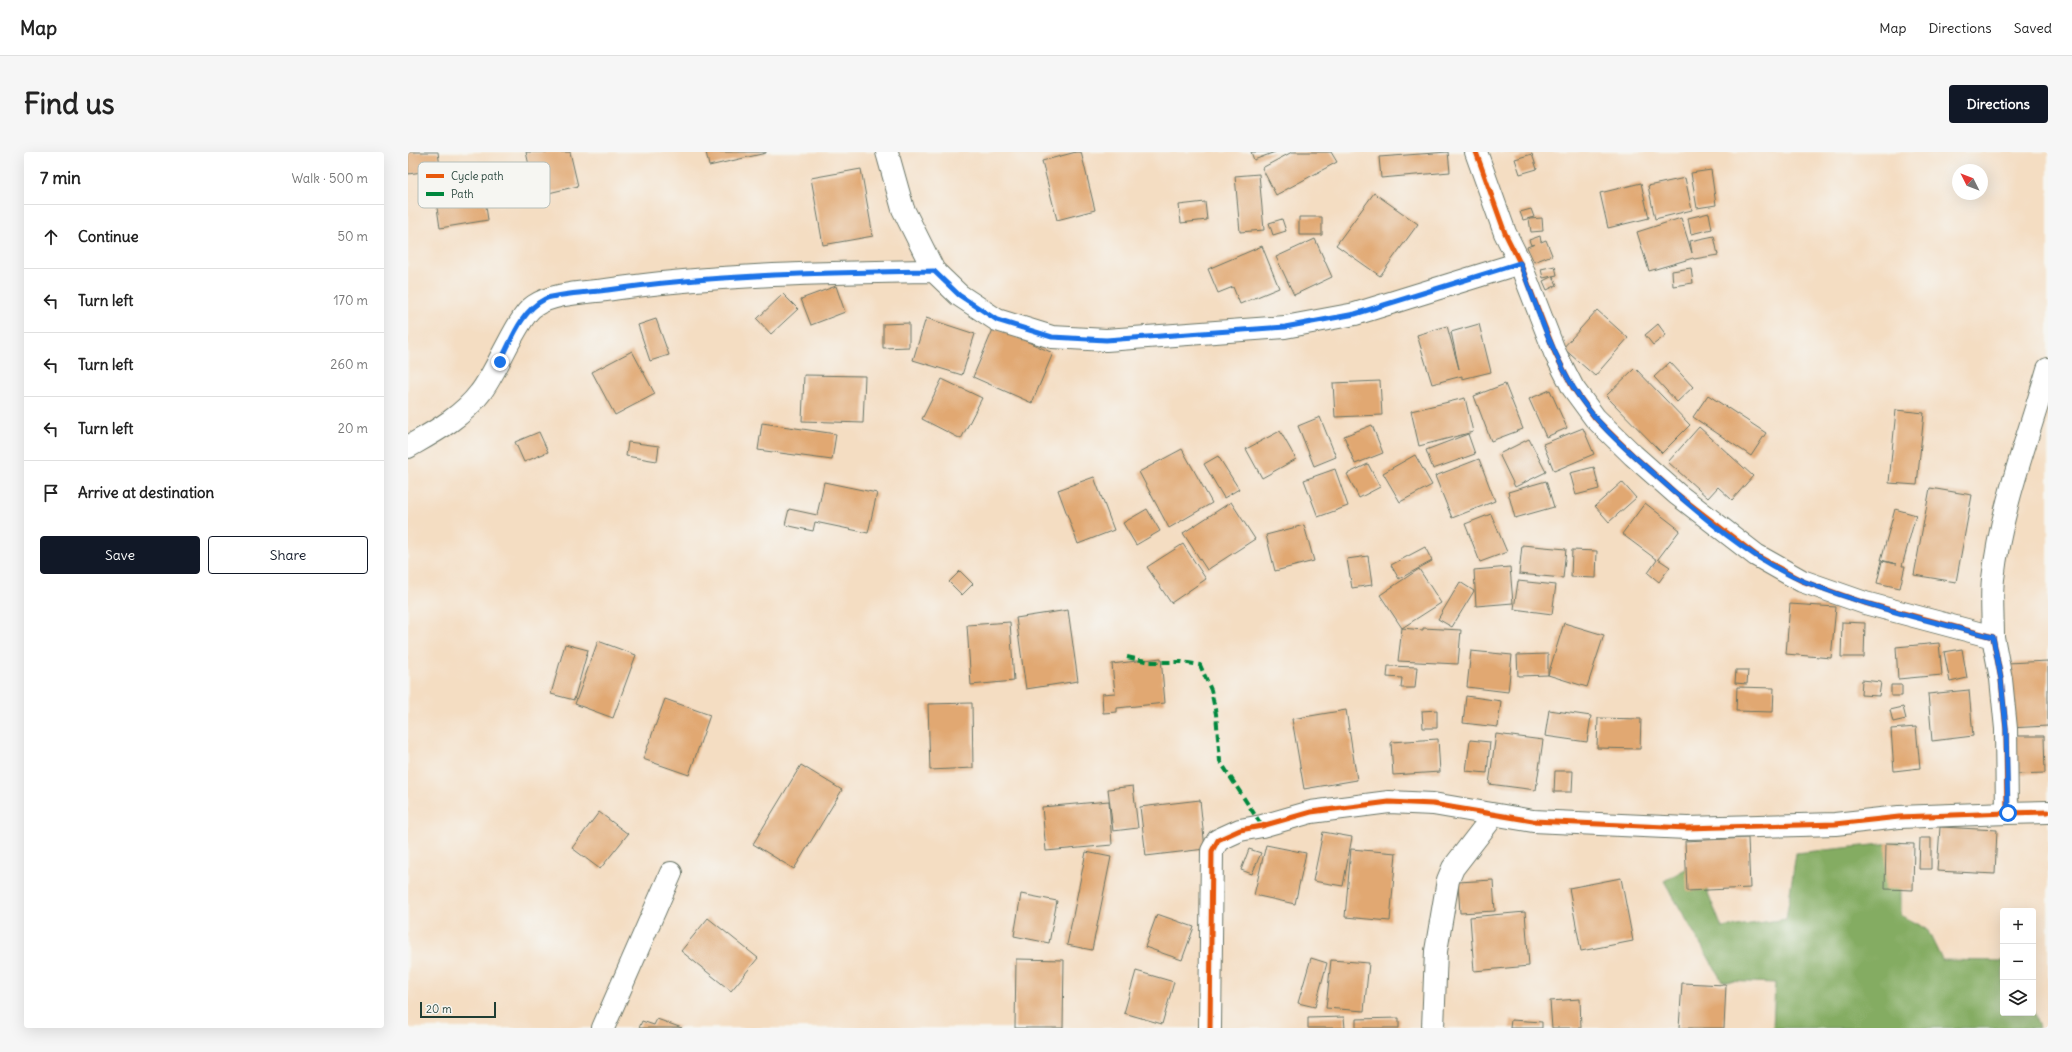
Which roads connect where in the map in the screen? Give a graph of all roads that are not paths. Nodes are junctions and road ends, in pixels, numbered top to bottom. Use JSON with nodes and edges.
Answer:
{"nodes":[{"id":1,"x":887,"y":152,"type":"edge"},
{"id":2,"x":1476,"y":152,"type":"edge"},
{"id":3,"x":1520,"y":263,"type":"junction"},
{"id":4,"x":934,"y":271,"type":"junction"},
{"id":5,"x":2048,"y":369,"type":"edge"},
{"id":6,"x":408,"y":447,"type":"edge"},
{"id":7,"x":1993,"y":637,"type":"junction"},
{"id":8,"x":2048,"y":812,"type":"edge"},
{"id":9,"x":2008,"y":813,"type":"junction"},
{"id":10,"x":1494,"y":815,"type":"junction"},
{"id":11,"x":671,"y":873,"type":"dead end"},
{"id":12,"x":603,"y":1028,"type":"edge"},
{"id":13,"x":1210,"y":1028,"type":"edge"},
{"id":14,"x":1433,"y":1028,"type":"edge"}],
"edges":[{"from":1,"to":4,"type":"street"},
{"from":2,"to":3,"type":"street"},
{"from":3,"to":4,"type":"street"},
{"from":3,"to":7,"type":"street"},
{"from":4,"to":6,"type":"street"},
{"from":5,"to":7,"type":"street"},
{"from":7,"to":9,"type":"street"},
{"from":8,"to":9,"type":"street"},
{"from":9,"to":10,"type":"street"},
{"from":10,"to":13,"type":"street"},
{"from":10,"to":14,"type":"street"},
{"from":11,"to":12,"type":"street"}]}
